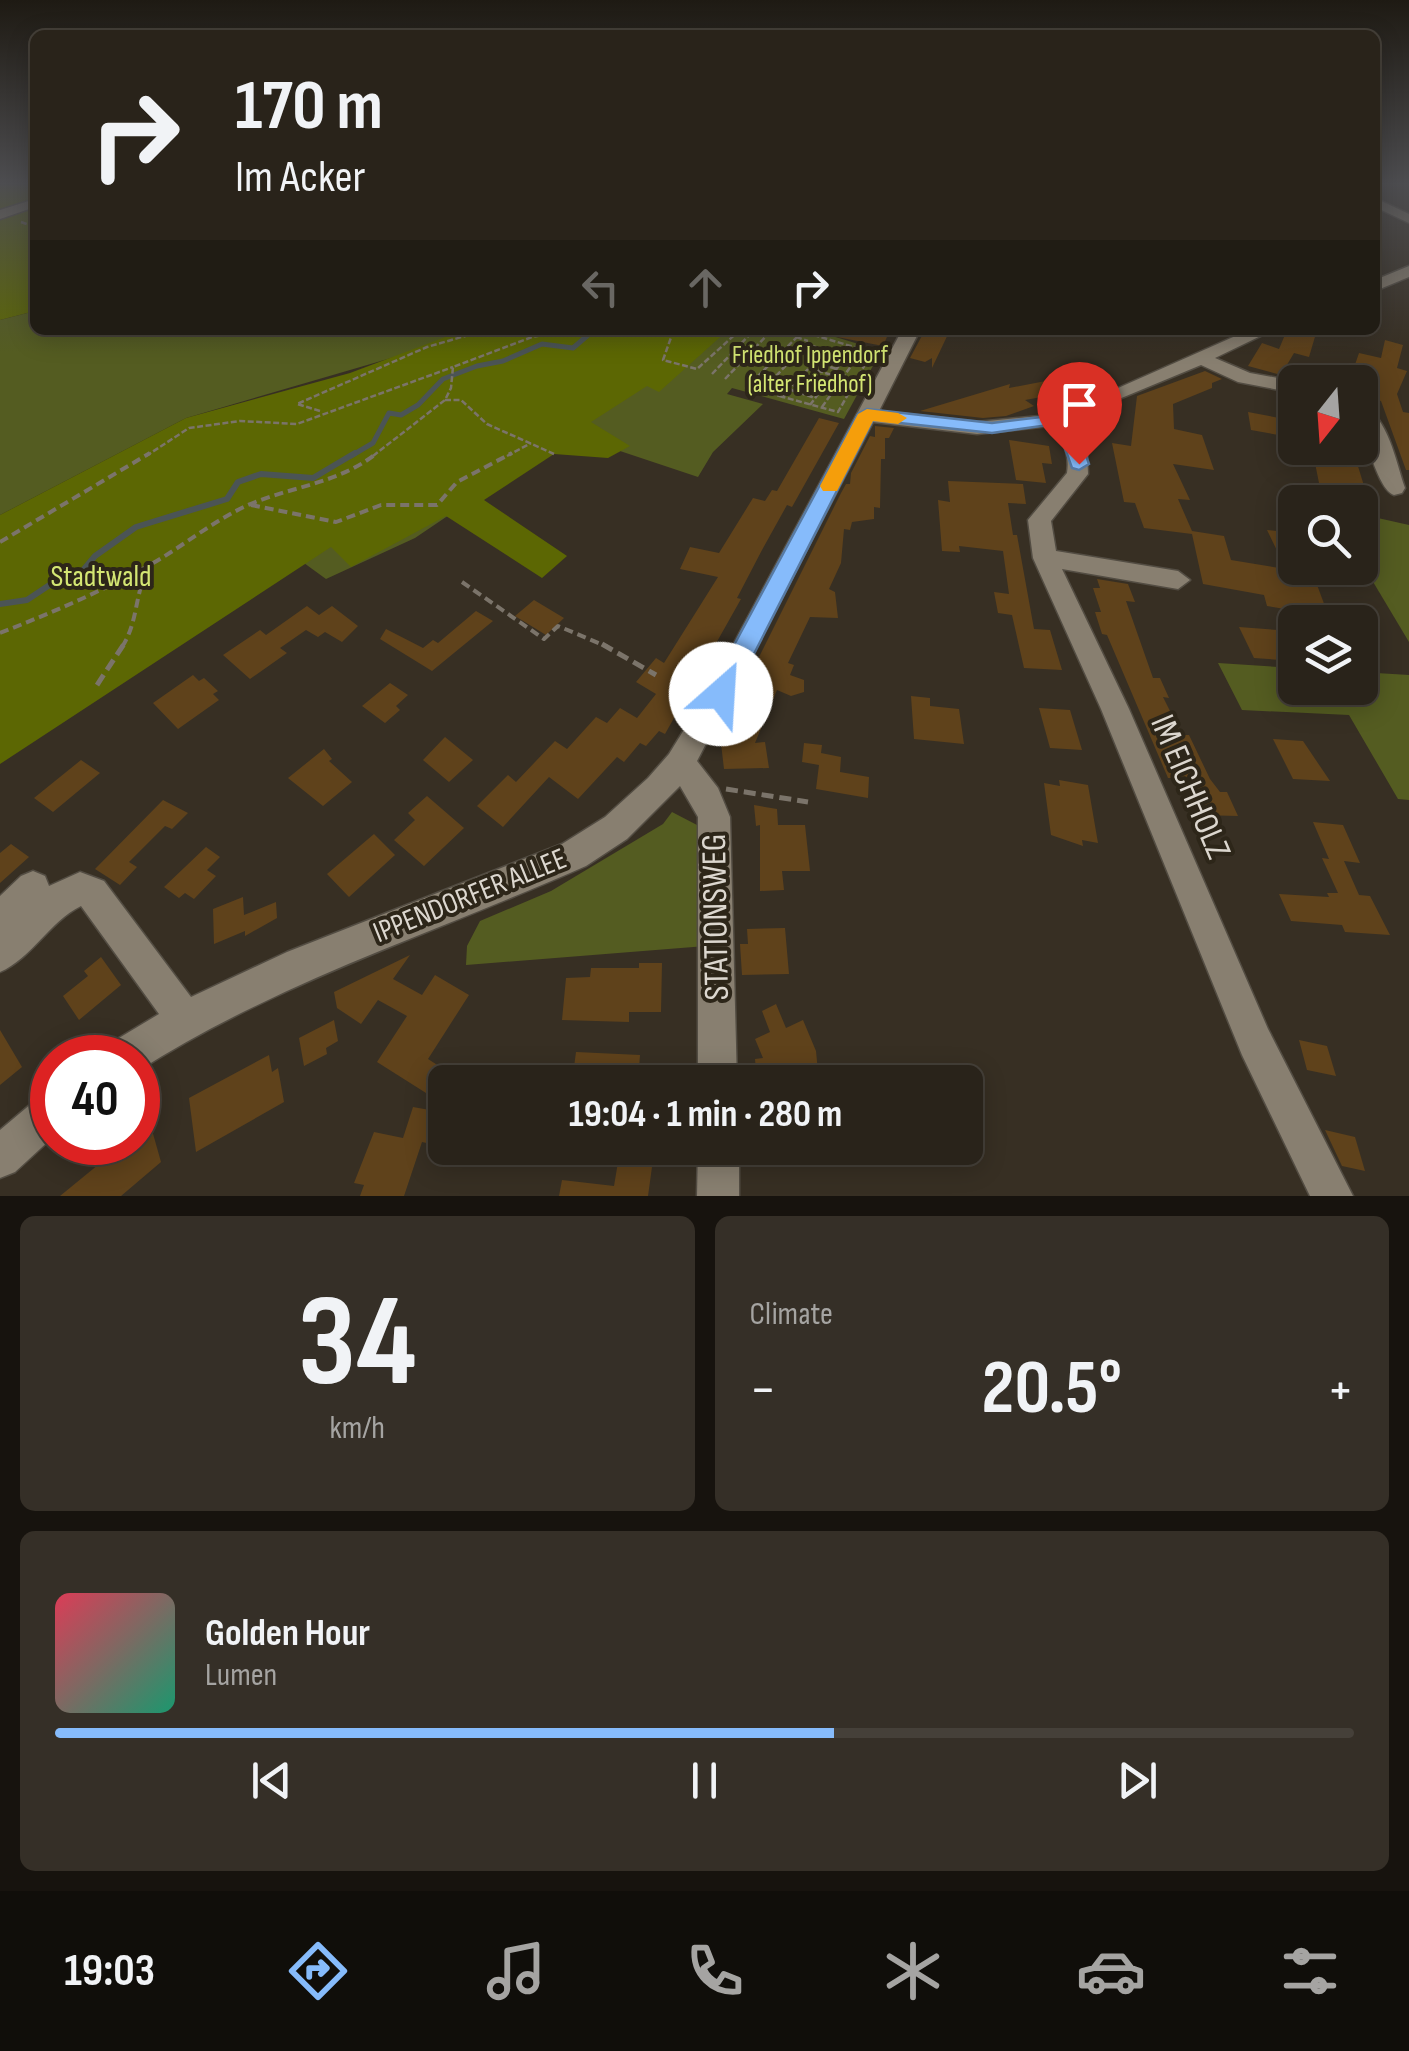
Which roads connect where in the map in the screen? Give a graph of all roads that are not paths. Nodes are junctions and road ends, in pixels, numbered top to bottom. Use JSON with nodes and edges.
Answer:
{"nodes":[{"id":1,"x":908,"y":335,"type":"edge"},
{"id":2,"x":1252,"y":335,"type":"edge"},
{"id":3,"x":1198,"y":357,"type":"junction"},
{"id":4,"x":1278,"y":384,"type":"edge"},
{"id":5,"x":867,"y":414,"type":"junction"},
{"id":6,"x":1052,"y":419,"type":"junction"},
{"id":7,"x":1378,"y":443,"type":"edge"},
{"id":8,"x":1394,"y":488,"type":"dead end"},
{"id":9,"x":1045,"y":558,"type":"junction"},
{"id":10,"x":1178,"y":580,"type":"dead end"},
{"id":11,"x":688,"y":774,"type":"junction"},
{"id":12,"x":33,"y":888,"type":"dead end"},
{"id":13,"x":0,"y":920,"type":"edge"},
{"id":14,"x":0,"y":954,"type":"edge"},
{"id":15,"x":184,"y":1018,"type":"junction"},
{"id":16,"x":158,"y":1035,"type":"edge"},
{"id":17,"x":718,"y":1065,"type":"edge"},
{"id":18,"x":30,"y":1131,"type":"edge"},
{"id":19,"x":0,"y":1156,"type":"edge"},
{"id":20,"x":719,"y":1165,"type":"edge"},
{"id":21,"x":718,"y":1196,"type":"edge"},
{"id":22,"x":1332,"y":1196,"type":"edge"}],
"edges":[{"from":1,"to":5,"type":"street","name":"IPPENDORFER ALLEE"},
{"from":2,"to":3,"type":"street"},
{"from":3,"to":4,"type":"street"},
{"from":3,"to":6,"type":"street"},
{"from":5,"to":6,"type":"street"},
{"from":5,"to":11,"type":"street","name":"IPPENDORFER ALLEE"},
{"from":6,"to":9,"type":"street","name":"IM EICHHOLZ"},
{"from":7,"to":8,"type":"street"},
{"from":9,"to":10,"type":"street"},
{"from":9,"to":22,"type":"street","name":"IM EICHHOLZ"},
{"from":11,"to":15,"type":"street","name":"IPPENDORFER ALLEE"},
{"from":11,"to":17,"type":"street","name":"STATIONSWEG"},
{"from":12,"to":13,"type":"street"},
{"from":14,"to":15,"type":"street"},
{"from":15,"to":16,"type":"street","name":"IPPENDORFER ALLEE"},
{"from":18,"to":19,"type":"street"},
{"from":20,"to":21,"type":"street"}]}
